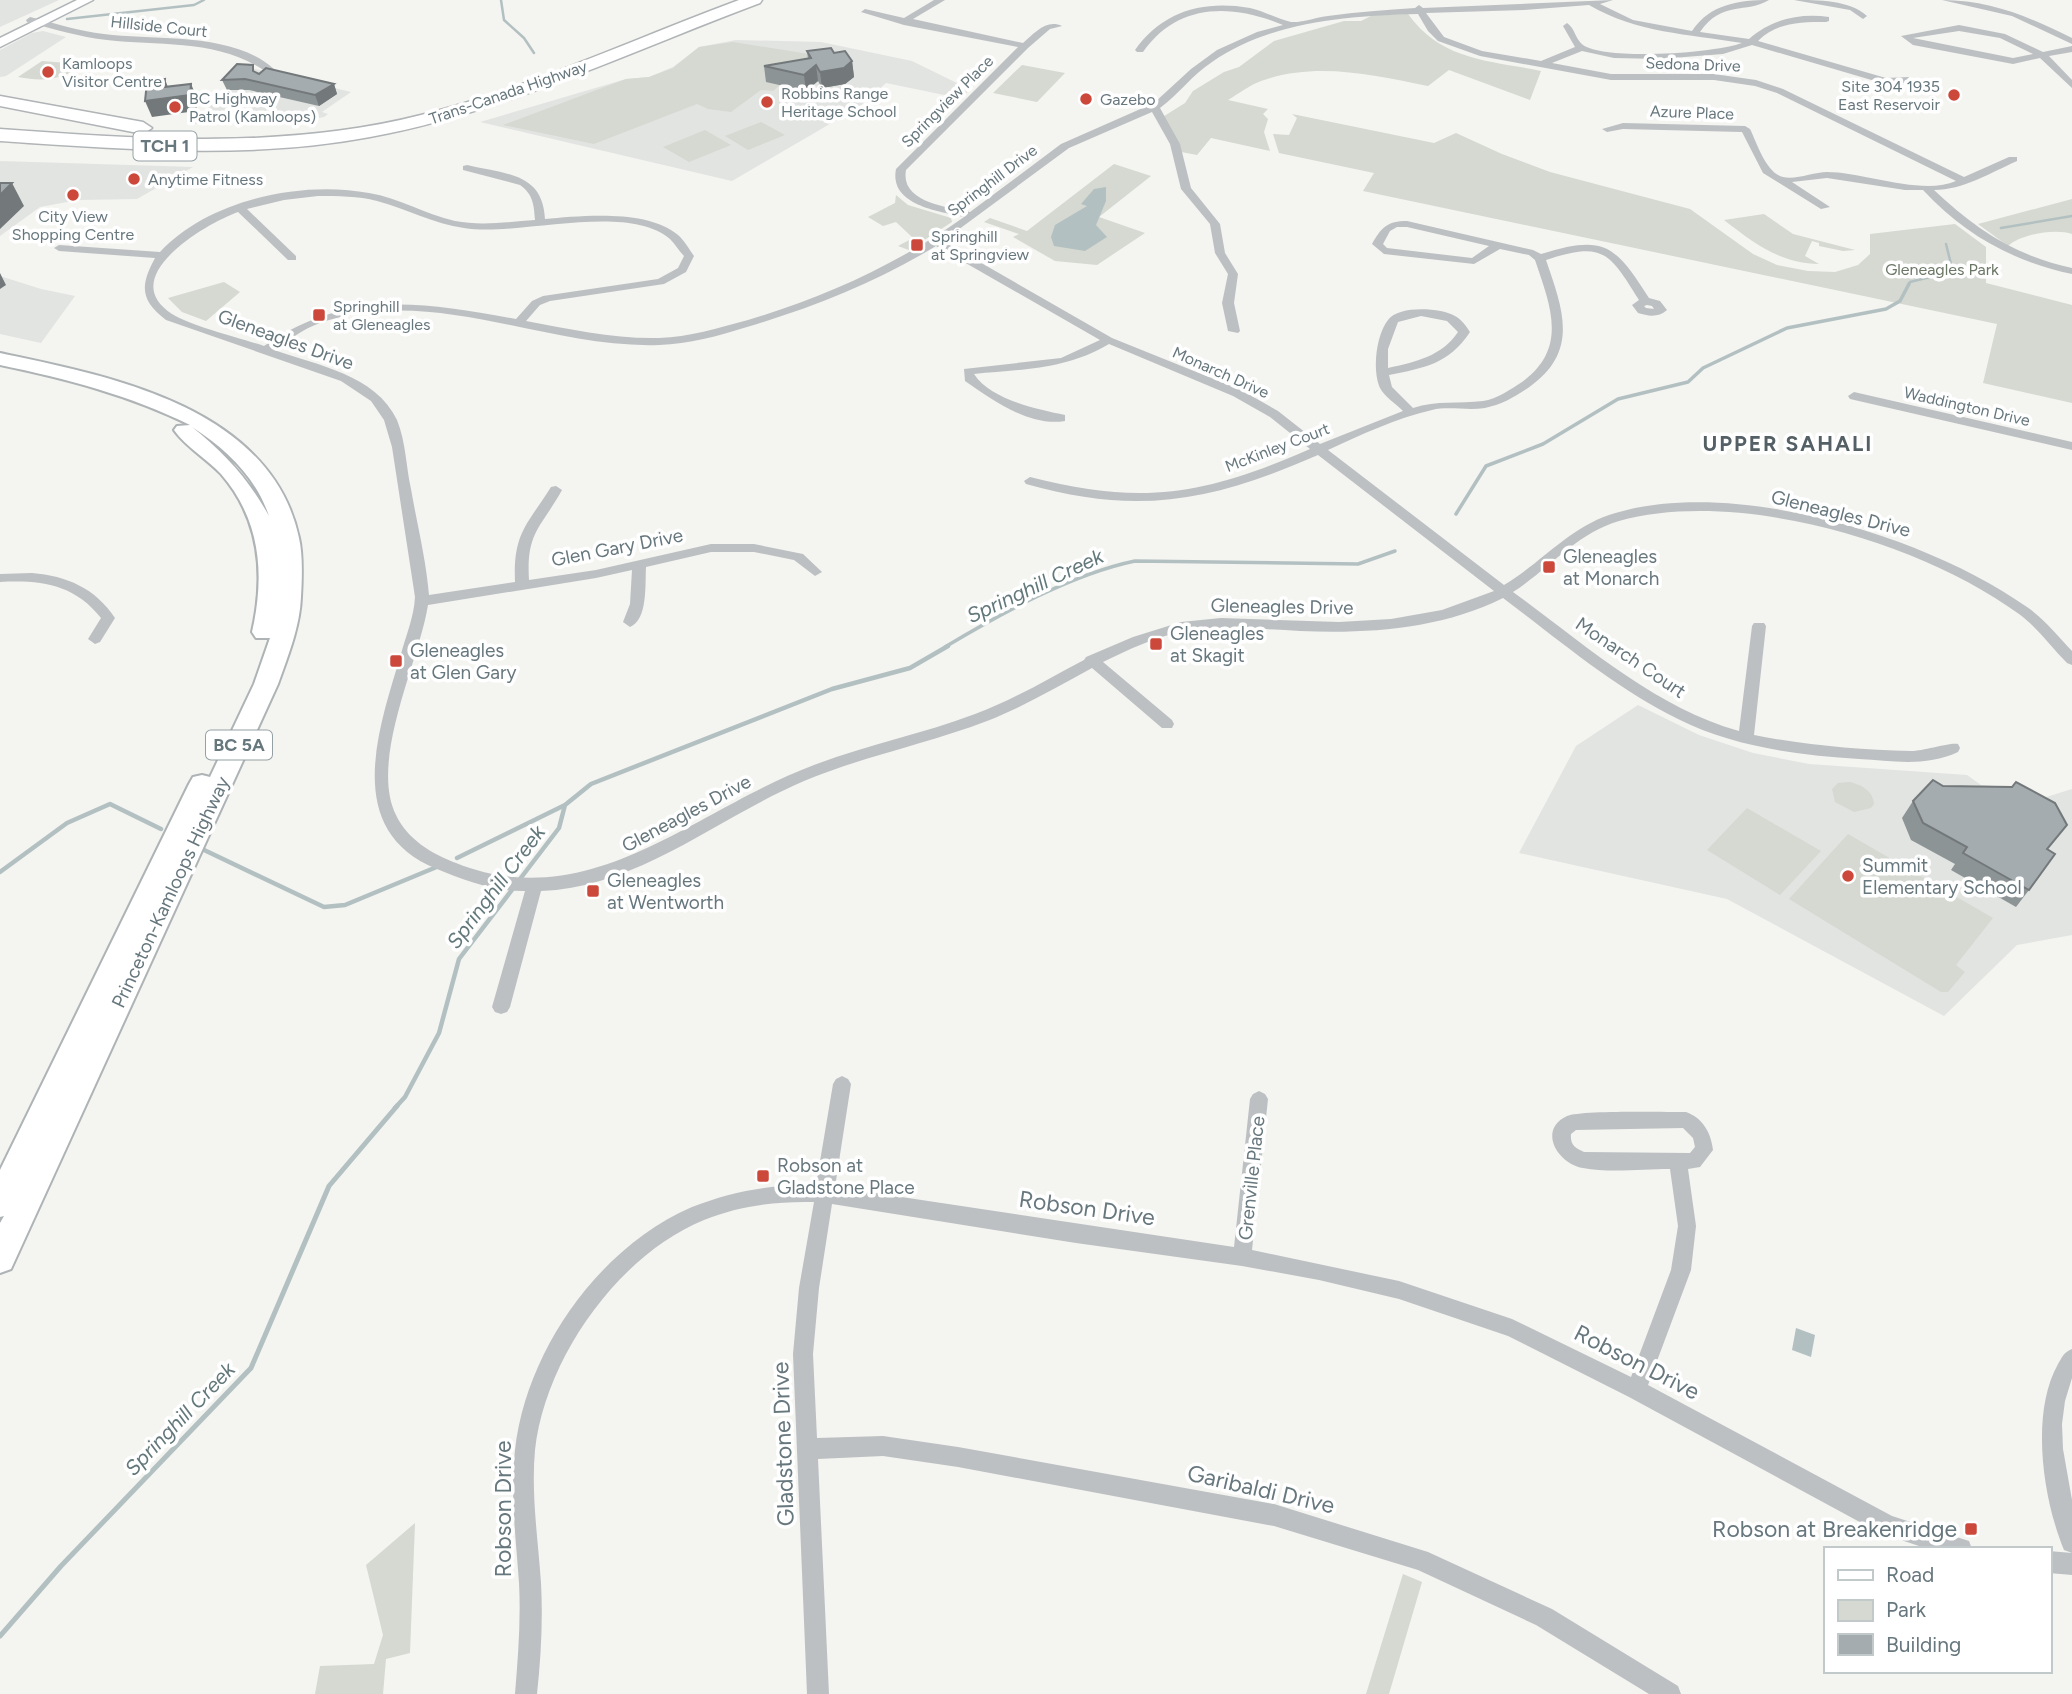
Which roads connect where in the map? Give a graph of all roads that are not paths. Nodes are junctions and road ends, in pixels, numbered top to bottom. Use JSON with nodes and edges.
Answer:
{"nodes":[{"id":1,"x":71,"y":0,"type":"edge"},
{"id":2,"x":87,"y":0,"type":"edge"},
{"id":3,"x":728,"y":0,"type":"edge"},
{"id":4,"x":754,"y":0,"type":"edge"},
{"id":5,"x":940,"y":0,"type":"edge"},
{"id":6,"x":1609,"y":0,"type":"edge"},
{"id":7,"x":1765,"y":0,"type":"edge"},
{"id":8,"x":1798,"y":0,"type":"edge"},
{"id":9,"x":1946,"y":0,"type":"edge"},
{"id":10,"x":1360,"y":3,"type":"dead end"},
{"id":11,"x":1592,"y":3,"type":"junction"},
{"id":12,"x":1419,"y":8,"type":"junction"},
{"id":13,"x":1380,"y":9,"type":"junction"},
{"id":14,"x":865,"y":12,"type":"dead end"},
{"id":15,"x":1863,"y":16,"type":"dead end"},
{"id":16,"x":1826,"y":19,"type":"dead end"},
{"id":17,"x":36,"y":22,"type":"junction"},
{"id":18,"x":904,"y":22,"type":"junction"},
{"id":19,"x":1289,"y":24,"type":"junction"},
{"id":20,"x":1058,"y":26,"type":"dead end"},
{"id":21,"x":1567,"y":26,"type":"dead end"},
{"id":22,"x":0,"y":35,"type":"edge"},
{"id":23,"x":1694,"y":35,"type":"junction"},
{"id":24,"x":2072,"y":41,"type":"edge"},
{"id":25,"x":0,"y":43,"type":"edge"},
{"id":26,"x":1753,"y":43,"type":"junction"},
{"id":27,"x":1026,"y":46,"type":"junction"},
{"id":28,"x":1582,"y":48,"type":"junction"},
{"id":29,"x":2072,"y":49,"type":"edge"},
{"id":30,"x":1140,"y":50,"type":"dead end"},
{"id":31,"x":2042,"y":55,"type":"junction"},
{"id":32,"x":1541,"y":65,"type":"junction"},
{"id":33,"x":263,"y":79,"type":"edge"},
{"id":34,"x":1906,"y":79,"type":"dead end"},
{"id":35,"x":2059,"y":85,"type":"dead end"},
{"id":36,"x":2072,"y":85,"type":"edge"},
{"id":37,"x":2072,"y":93,"type":"edge"},
{"id":38,"x":0,"y":99,"type":"edge"},
{"id":39,"x":1155,"y":108,"type":"junction"},
{"id":40,"x":0,"y":126,"type":"edge"},
{"id":41,"x":1607,"y":129,"type":"dead end"},
{"id":42,"x":0,"y":135,"type":"edge"},
{"id":43,"x":220,"y":138,"type":"junction"},
{"id":44,"x":329,"y":138,"type":"junction"},
{"id":45,"x":0,"y":151,"type":"edge"},
{"id":46,"x":2013,"y":159,"type":"dead end"},
{"id":47,"x":467,"y":168,"type":"dead end"},
{"id":48,"x":1784,"y":180,"type":"junction"},
{"id":49,"x":1965,"y":181,"type":"junction"},
{"id":50,"x":1927,"y":189,"type":"junction"},
{"id":51,"x":1825,"y":207,"type":"dead end"},
{"id":52,"x":241,"y":209,"type":"junction"},
{"id":53,"x":971,"y":215,"type":"junction"},
{"id":54,"x":540,"y":223,"type":"junction"},
{"id":55,"x":936,"y":241,"type":"junction"},
{"id":56,"x":1498,"y":245,"type":"junction"},
{"id":57,"x":59,"y":248,"type":"dead end"},
{"id":58,"x":161,"y":255,"type":"junction"},
{"id":59,"x":1540,"y":257,"type":"junction"},
{"id":60,"x":292,"y":258,"type":"dead end"},
{"id":61,"x":2072,"y":271,"type":"edge"},
{"id":62,"x":1645,"y":301,"type":"dead end"},
{"id":63,"x":517,"y":324,"type":"junction"},
{"id":64,"x":1234,"y":331,"type":"dead end"},
{"id":65,"x":1108,"y":340,"type":"junction"},
{"id":66,"x":265,"y":351,"type":"junction"},
{"id":67,"x":0,"y":359,"type":"edge"},
{"id":68,"x":0,"y":372,"type":"edge"},
{"id":69,"x":1382,"y":372,"type":"junction"},
{"id":70,"x":1854,"y":396,"type":"dead end"},
{"id":71,"x":1412,"y":414,"type":"junction"},
{"id":72,"x":1061,"y":418,"type":"dead end"},
{"id":73,"x":2072,"y":446,"type":"edge"},
{"id":74,"x":1318,"y":449,"type":"junction"},
{"id":75,"x":1030,"y":481,"type":"dead end"},
{"id":76,"x":556,"y":490,"type":"dead end"},
{"id":77,"x":639,"y":565,"type":"junction"},
{"id":78,"x":815,"y":572,"type":"dead end"},
{"id":79,"x":0,"y":578,"type":"edge"},
{"id":80,"x":522,"y":584,"type":"junction"},
{"id":81,"x":1504,"y":592,"type":"junction"},
{"id":82,"x":422,"y":600,"type":"junction"},
{"id":83,"x":630,"y":622,"type":"dead end"},
{"id":84,"x":1759,"y":626,"type":"dead end"},
{"id":85,"x":95,"y":639,"type":"dead end"},
{"id":86,"x":1091,"y":660,"type":"junction"},
{"id":87,"x":2072,"y":660,"type":"edge"},
{"id":88,"x":1167,"y":724,"type":"dead end"},
{"id":89,"x":1746,"y":738,"type":"junction"},
{"id":90,"x":1953,"y":748,"type":"dead end"},
{"id":91,"x":534,"y":886,"type":"junction"},
{"id":92,"x":501,"y":1007,"type":"dead end"},
{"id":93,"x":842,"y":1084,"type":"dead end"},
{"id":94,"x":1259,"y":1099,"type":"dead end"},
{"id":95,"x":1678,"y":1161,"type":"junction"},
{"id":96,"x":824,"y":1194,"type":"junction"},
{"id":97,"x":0,"y":1203,"type":"edge"},
{"id":98,"x":1242,"y":1257,"type":"junction"},
{"id":99,"x":0,"y":1258,"type":"edge"},
{"id":100,"x":2072,"y":1359,"type":"edge"},
{"id":101,"x":1636,"y":1390,"type":"junction"},
{"id":102,"x":806,"y":1449,"type":"junction"},
{"id":103,"x":2072,"y":1542,"type":"edge"},
{"id":104,"x":1955,"y":1547,"type":"edge"},
{"id":105,"x":2051,"y":1562,"type":"edge"},
{"id":106,"x":2072,"y":1564,"type":"edge"},
{"id":107,"x":526,"y":1694,"type":"edge"},
{"id":108,"x":818,"y":1694,"type":"edge"},
{"id":109,"x":1670,"y":1694,"type":"edge"}],
"edges":[{"from":1,"to":17,"type":"main road"},
{"from":2,"to":17,"type":"main road"},
{"from":3,"to":43,"type":"highway","name":"Trans-Canada Highway","number":"TCH 1"},
{"from":4,"to":44,"type":"highway","name":"Trans-Canada Highway","number":"TCH 1"},
{"from":5,"to":18,"type":"street"},
{"from":6,"to":11,"type":"street","name":"Springhill Drive"},
{"from":7,"to":23,"type":"street"},
{"from":8,"to":15,"type":"street"},
{"from":9,"to":24,"type":"street"},
{"from":10,"to":13,"type":"street"},
{"from":11,"to":12,"type":"street","name":"Springhill Drive"},
{"from":11,"to":23,"type":"street"},
{"from":12,"to":13,"type":"street","name":"Springhill Drive"},
{"from":12,"to":32,"type":"street","name":"Sedona Drive"},
{"from":13,"to":19,"type":"street","name":"Springhill Drive"},
{"from":14,"to":18,"type":"street"},
{"from":16,"to":26,"type":"street"},
{"from":17,"to":22,"type":"main road"},
{"from":17,"to":25,"type":"main road"},
{"from":17,"to":33,"type":"street","name":"Hillside Court"},
{"from":18,"to":27,"type":"street"},
{"from":19,"to":30,"type":"street"},
{"from":19,"to":39,"type":"street","name":"Springhill Drive"},
{"from":20,"to":27,"type":"street","name":"Springview Place"},
{"from":21,"to":28,"type":"street"},
{"from":23,"to":26,"type":"street"},
{"from":26,"to":28,"type":"street"},
{"from":26,"to":34,"type":"street"},
{"from":27,"to":53,"type":"street","name":"Springview Place"},
{"from":28,"to":32,"type":"street"},
{"from":29,"to":31,"type":"street"},
{"from":31,"to":31,"type":"street"},
{"from":31,"to":36,"type":"street"},
{"from":32,"to":49,"type":"street","name":"Sedona Drive"},
{"from":35,"to":37,"type":"street"},
{"from":38,"to":43,"type":"highway"},
{"from":39,"to":53,"type":"street","name":"Springhill Drive"},
{"from":39,"to":64,"type":"street"},
{"from":40,"to":43,"type":"highway","name":"Trans-Canada Highway","number":"TCH 1"},
{"from":41,"to":48,"type":"street","name":"Azure Place"},
{"from":42,"to":44,"type":"highway","name":"Trans-Canada Highway","number":"TCH 1"},
{"from":44,"to":45,"type":"highway"},
{"from":46,"to":49,"type":"street"},
{"from":47,"to":54,"type":"street"},
{"from":48,"to":50,"type":"street"},
{"from":48,"to":51,"type":"street","name":"Azure Place"},
{"from":49,"to":50,"type":"street"},
{"from":50,"to":61,"type":"street"},
{"from":52,"to":54,"type":"street"},
{"from":52,"to":58,"type":"street"},
{"from":52,"to":60,"type":"street"},
{"from":53,"to":55,"type":"street","name":"Springhill Drive"},
{"from":54,"to":63,"type":"street"},
{"from":55,"to":63,"type":"street","name":"Springhill Drive"},
{"from":55,"to":65,"type":"street","name":"Monarch Drive"},
{"from":56,"to":56,"type":"street"},
{"from":56,"to":59,"type":"street"},
{"from":57,"to":58,"type":"street"},
{"from":58,"to":66,"type":"street","name":"Gleneagles Drive"},
{"from":59,"to":62,"type":"street"},
{"from":59,"to":71,"type":"street","name":"McKinley Court"},
{"from":63,"to":66,"type":"street","name":"Springhill Drive"},
{"from":65,"to":72,"type":"street"},
{"from":65,"to":74,"type":"street","name":"Monarch Drive"},
{"from":66,"to":82,"type":"street","name":"Gleneagles Drive"},
{"from":67,"to":99,"type":"main road","name":"Princeton-Kamloops Highway","number":"BC 5A"},
{"from":68,"to":97,"type":"main road","name":"Princeton-Kamloops Highway","number":"BC 5A"},
{"from":69,"to":69,"type":"street"},
{"from":69,"to":71,"type":"street"},
{"from":70,"to":73,"type":"street","name":"Waddington Drive"},
{"from":71,"to":74,"type":"street","name":"McKinley Court"},
{"from":74,"to":75,"type":"street","name":"McKinley Court"},
{"from":74,"to":81,"type":"street","name":"Monarch Drive"},
{"from":76,"to":80,"type":"street"},
{"from":77,"to":78,"type":"street","name":"Glen Gary Drive"},
{"from":77,"to":80,"type":"street","name":"Glen Gary Drive"},
{"from":77,"to":83,"type":"street"},
{"from":79,"to":85,"type":"street"},
{"from":80,"to":82,"type":"street","name":"Glen Gary Drive"},
{"from":81,"to":86,"type":"street","name":"Gleneagles Drive"},
{"from":81,"to":87,"type":"street","name":"Gleneagles Drive"},
{"from":81,"to":89,"type":"street","name":"Monarch Court"},
{"from":82,"to":91,"type":"street","name":"Gleneagles Drive"},
{"from":84,"to":89,"type":"street"},
{"from":86,"to":88,"type":"street"},
{"from":86,"to":91,"type":"street","name":"Gleneagles Drive"},
{"from":89,"to":90,"type":"street","name":"Monarch Court"},
{"from":91,"to":92,"type":"street"},
{"from":93,"to":96,"type":"street","name":"Gladstone Drive"},
{"from":94,"to":98,"type":"street","name":"Grenville Place"},
{"from":95,"to":95,"type":"street"},
{"from":95,"to":101,"type":"street"},
{"from":96,"to":98,"type":"street","name":"Robson Drive"},
{"from":96,"to":102,"type":"street","name":"Gladstone Drive"},
{"from":96,"to":107,"type":"street","name":"Robson Drive"},
{"from":98,"to":101,"type":"street","name":"Robson Drive"},
{"from":100,"to":103,"type":"street"},
{"from":101,"to":104,"type":"street","name":"Robson Drive"},
{"from":102,"to":108,"type":"street","name":"Gladstone Drive"},
{"from":102,"to":109,"type":"street","name":"Garibaldi Drive"},
{"from":105,"to":106,"type":"street"}]}
